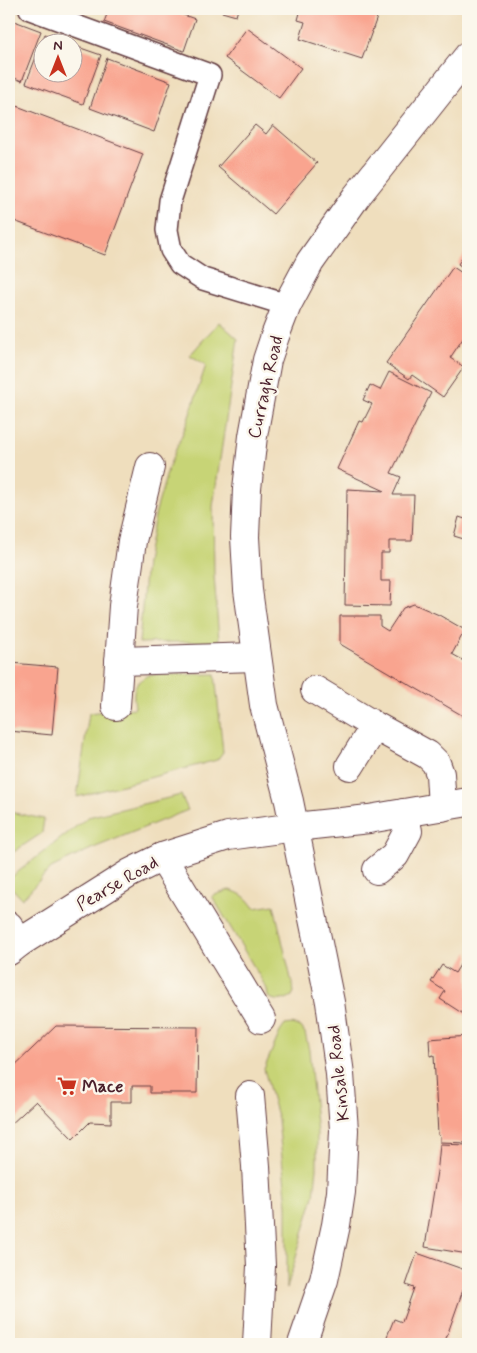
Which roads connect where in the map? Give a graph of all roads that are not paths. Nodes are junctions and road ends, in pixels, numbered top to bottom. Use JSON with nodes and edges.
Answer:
{"nodes":[{"id":1,"x":30,"y":9,"type":"edge"},
{"id":2,"x":468,"y":56,"type":"edge"},
{"id":3,"x":287,"y":305,"type":"junction"},
{"id":4,"x":150,"y":467,"type":"dead end"},
{"id":5,"x":257,"y":657,"type":"junction"},
{"id":6,"x":119,"y":661,"type":"junction"},
{"id":7,"x":315,"y":690,"type":"dead end"},
{"id":8,"x":116,"y":706,"type":"dead end"},
{"id":9,"x":374,"y":726,"type":"junction"},
{"id":10,"x":350,"y":766,"type":"dead end"},
{"id":11,"x":468,"y":802,"type":"edge"},
{"id":12,"x":442,"y":807,"type":"junction"},
{"id":13,"x":404,"y":813,"type":"junction"},
{"id":14,"x":292,"y":814,"type":"junction"},
{"id":15,"x":162,"y":857,"type":"junction"},
{"id":16,"x":377,"y":870,"type":"dead end"},
{"id":17,"x":12,"y":940,"type":"edge"},
{"id":18,"x":261,"y":1019,"type":"dead end"},
{"id":19,"x":250,"y":1096,"type":"dead end"},
{"id":20,"x":257,"y":1344,"type":"edge"},
{"id":21,"x":302,"y":1344,"type":"edge"}],
"edges":[{"from":1,"to":3,"type":"lane"},
{"from":2,"to":3,"type":"street","name":"Curragh Road"},
{"from":3,"to":5,"type":"street","name":"Curragh Road"},
{"from":4,"to":6,"type":"street"},
{"from":5,"to":6,"type":"street"},
{"from":5,"to":14,"type":"street","name":"Curragh Road"},
{"from":6,"to":8,"type":"street"},
{"from":7,"to":9,"type":"street"},
{"from":9,"to":10,"type":"street"},
{"from":9,"to":12,"type":"street"},
{"from":11,"to":12,"type":"street","name":"Pearse Road"},
{"from":12,"to":13,"type":"street","name":"Pearse Road"},
{"from":13,"to":14,"type":"street","name":"Pearse Road"},
{"from":13,"to":16,"type":"street"},
{"from":14,"to":15,"type":"street","name":"Pearse Road"},
{"from":14,"to":21,"type":"street","name":"Kinsale Road"},
{"from":15,"to":17,"type":"street","name":"Pearse Road"},
{"from":15,"to":18,"type":"street"},
{"from":19,"to":20,"type":"street"}]}
